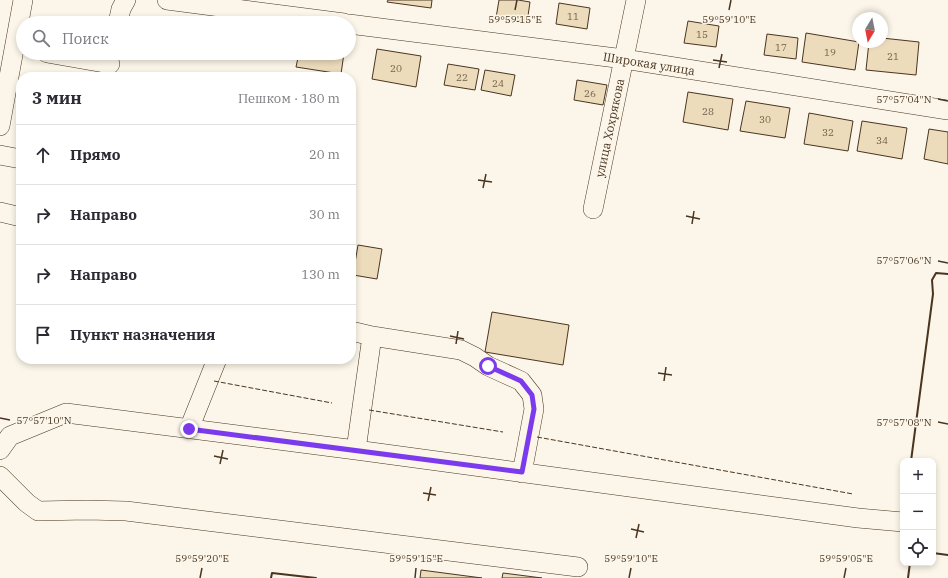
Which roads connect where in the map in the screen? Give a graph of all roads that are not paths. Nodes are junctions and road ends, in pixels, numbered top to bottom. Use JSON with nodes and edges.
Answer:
{"nodes":[{"id":1,"x":23,"y":0,"type":"edge"},
{"id":2,"x":126,"y":0,"type":"edge"},
{"id":3,"x":167,"y":0,"type":"edge"},
{"id":4,"x":636,"y":0,"type":"edge"},
{"id":5,"x":22,"y":16,"type":"edge"},
{"id":6,"x":120,"y":16,"type":"edge"},
{"id":7,"x":290,"y":16,"type":"edge"},
{"id":8,"x":356,"y":25,"type":"edge"},
{"id":9,"x":624,"y":59,"type":"junction"},
{"id":10,"x":18,"y":60,"type":"edge"},
{"id":11,"x":84,"y":60,"type":"edge"},
{"id":12,"x":110,"y":65,"type":"edge"},
{"id":13,"x":16,"y":72,"type":"edge"},
{"id":14,"x":16,"y":76,"type":"edge"},
{"id":15,"x":13,"y":103,"type":"edge"},
{"id":16,"x":948,"y":110,"type":"edge"},
{"id":17,"x":0,"y":126,"type":"edge"},
{"id":18,"x":0,"y":155,"type":"edge"},
{"id":19,"x":16,"y":158,"type":"edge"},
{"id":20,"x":593,"y":209,"type":"dead end"},
{"id":21,"x":0,"y":212,"type":"edge"},
{"id":22,"x":16,"y":216,"type":"edge"},
{"id":23,"x":356,"y":332,"type":"edge"},
{"id":24,"x":372,"y":336,"type":"junction"},
{"id":25,"x":215,"y":364,"type":"edge"},
{"id":26,"x":189,"y":429,"type":"junction"},
{"id":27,"x":0,"y":450,"type":"edge"},
{"id":28,"x":356,"y":450,"type":"junction"},
{"id":29,"x":522,"y":472,"type":"junction"},
{"id":30,"x":0,"y":476,"type":"edge"},
{"id":31,"x":900,"y":522,"type":"edge"},
{"id":32,"x":578,"y":567,"type":"dead end"}],
"edges":[{"from":1,"to":5,"type":"street"},
{"from":2,"to":6,"type":"street"},
{"from":3,"to":7,"type":"street"},
{"from":4,"to":9,"type":"street","name":"улица Хохрякова"},
{"from":8,"to":9,"type":"street","name":"Широкая улица"},
{"from":9,"to":16,"type":"street","name":"Широкая улица"},
{"from":9,"to":20,"type":"street","name":"улица Хохрякова"},
{"from":10,"to":13,"type":"street"},
{"from":11,"to":12,"type":"street"},
{"from":14,"to":15,"type":"street"},
{"from":15,"to":17,"type":"street"},
{"from":18,"to":19,"type":"street"},
{"from":21,"to":22,"type":"street"},
{"from":23,"to":24,"type":"street"},
{"from":24,"to":28,"type":"street"},
{"from":24,"to":29,"type":"street"},
{"from":25,"to":26,"type":"street"},
{"from":26,"to":27,"type":"street"},
{"from":26,"to":28,"type":"street"},
{"from":28,"to":29,"type":"street"},
{"from":29,"to":31,"type":"street"},
{"from":30,"to":32,"type":"street"}]}
